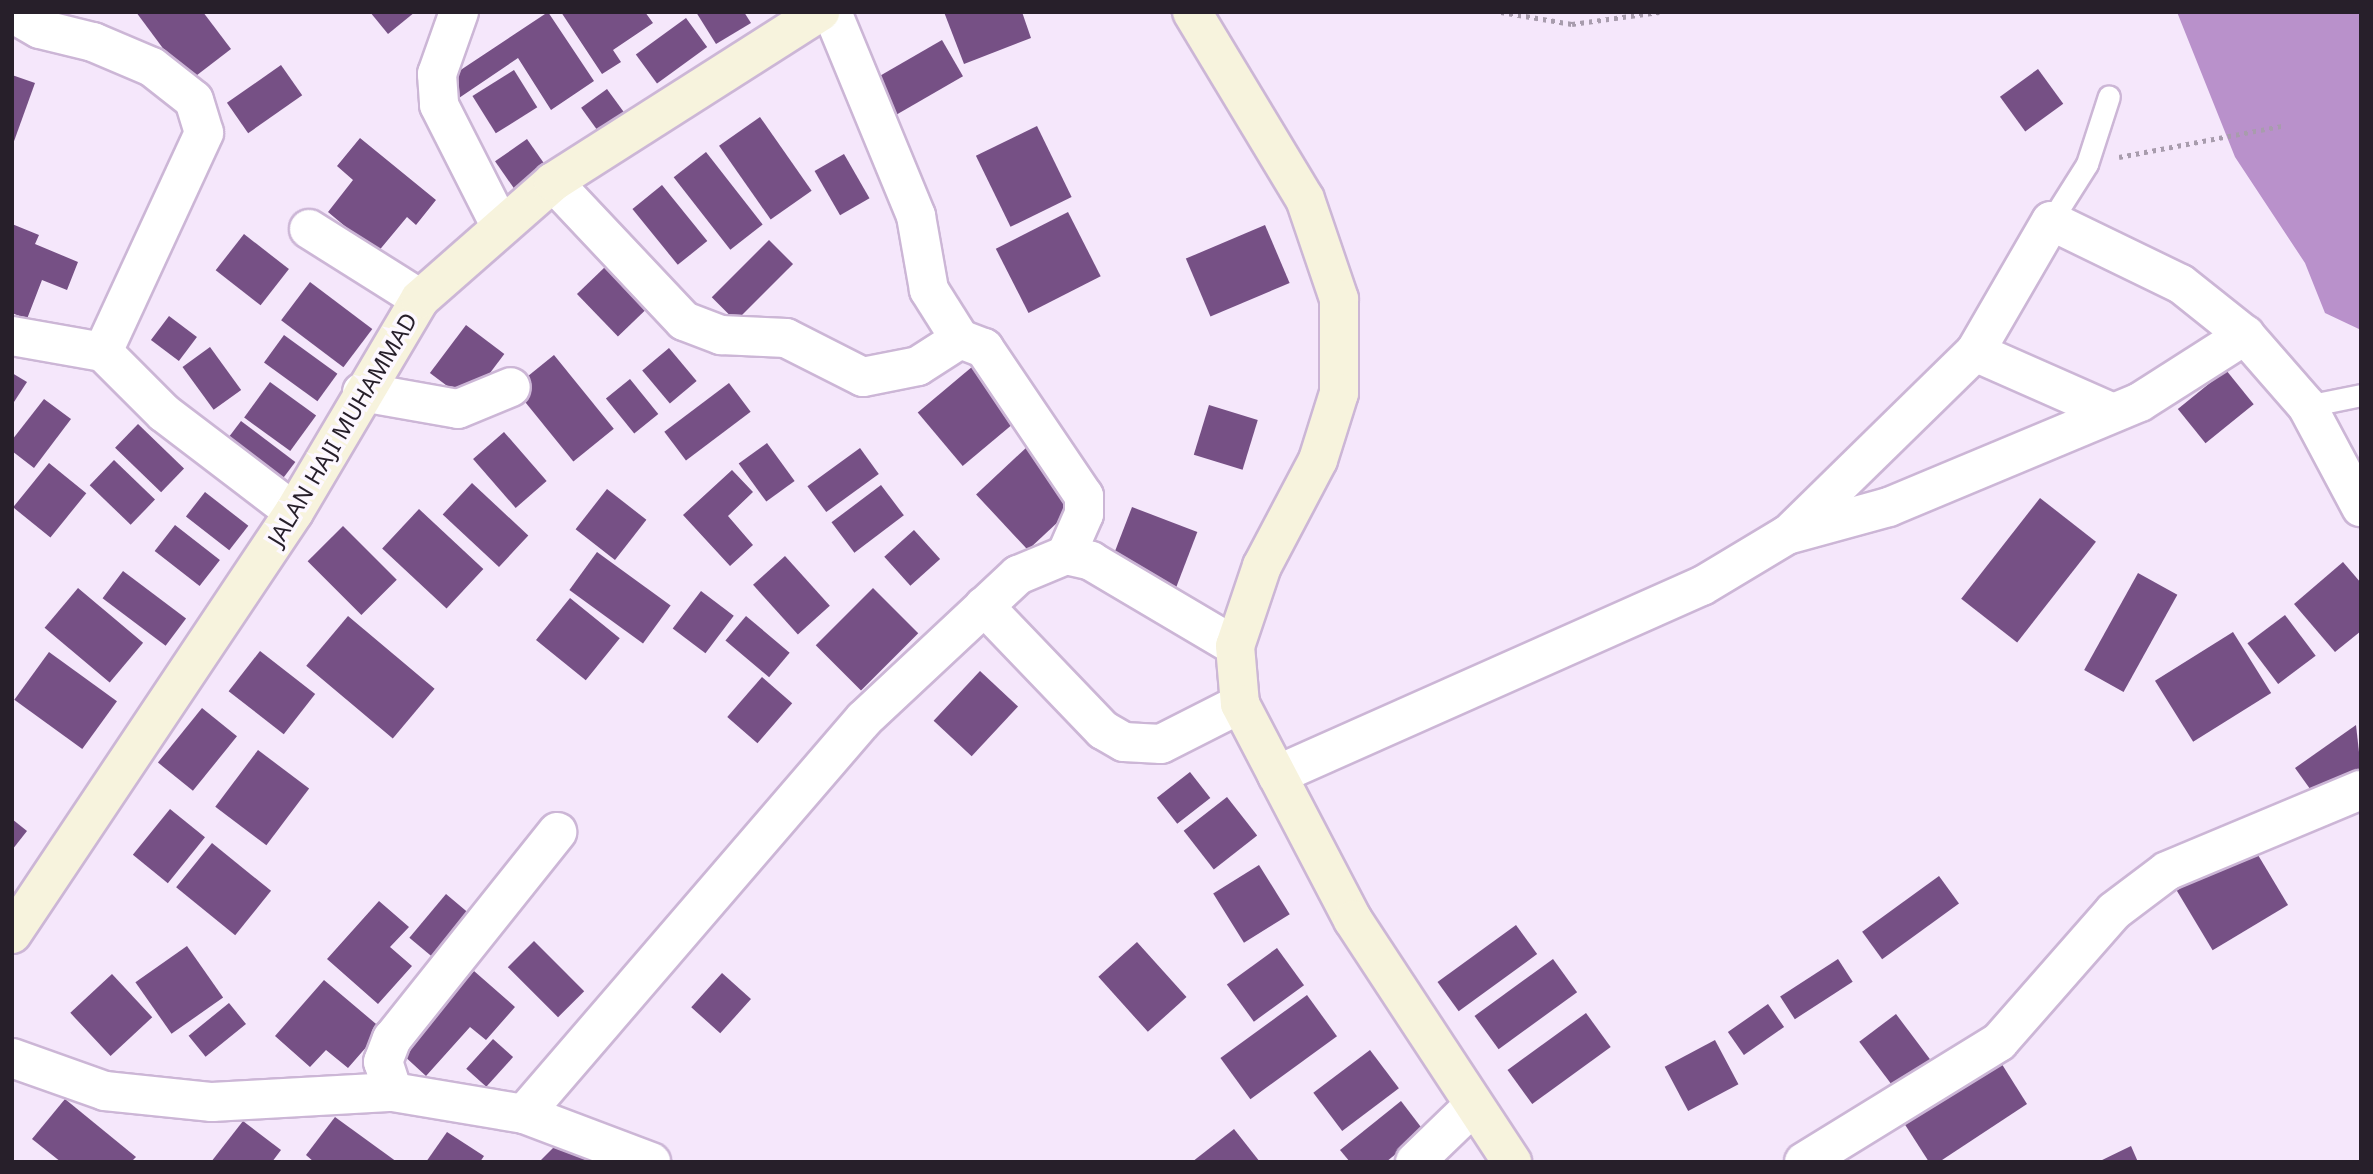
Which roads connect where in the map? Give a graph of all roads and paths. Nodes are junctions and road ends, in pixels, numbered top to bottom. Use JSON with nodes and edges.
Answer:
{"nodes":[{"id":1,"x":459,"y":12,"type":"edge"},
{"id":2,"x":820,"y":12,"type":"edge"},
{"id":3,"x":832,"y":12,"type":"edge"},
{"id":4,"x":1192,"y":12,"type":"edge"},
{"id":5,"x":1500,"y":12,"type":"edge"},
{"id":6,"x":1659,"y":12,"type":"edge"},
{"id":7,"x":12,"y":13,"type":"edge"},
{"id":8,"x":97,"y":27,"type":"edge"},
{"id":9,"x":2109,"y":96,"type":"dead end"},
{"id":10,"x":2282,"y":126,"type":"dead end"},
{"id":11,"x":2087,"y":164,"type":"junction"},
{"id":12,"x":553,"y":182,"type":"junction"},
{"id":13,"x":2051,"y":221,"type":"junction"},
{"id":14,"x":500,"y":225,"type":"junction"},
{"id":15,"x":309,"y":229,"type":"dead end"},
{"id":16,"x":419,"y":299,"type":"junction"},
{"id":17,"x":2245,"y":335,"type":"junction"},
{"id":18,"x":12,"y":337,"type":"edge"},
{"id":19,"x":961,"y":339,"type":"junction"},
{"id":20,"x":103,"y":352,"type":"junction"},
{"id":21,"x":1975,"y":352,"type":"junction"},
{"id":22,"x":511,"y":387,"type":"dead end"},
{"id":23,"x":362,"y":392,"type":"junction"},
{"id":24,"x":2361,"y":395,"type":"edge"},
{"id":25,"x":2307,"y":406,"type":"junction"},
{"id":26,"x":2111,"y":412,"type":"junction"},
{"id":27,"x":2361,"y":506,"type":"edge"},
{"id":28,"x":294,"y":512,"type":"junction"},
{"id":29,"x":1787,"y":535,"type":"junction"},
{"id":30,"x":1066,"y":555,"type":"junction"},
{"id":31,"x":984,"y":606,"type":"junction"},
{"id":32,"x":1235,"y":646,"type":"junction"},
{"id":33,"x":1240,"y":704,"type":"junction"},
{"id":34,"x":1277,"y":775,"type":"junction"},
{"id":35,"x":2361,"y":790,"type":"edge"},
{"id":36,"x":557,"y":832,"type":"dead end"},
{"id":37,"x":12,"y":934,"type":"edge"},
{"id":38,"x":12,"y":1058,"type":"edge"},
{"id":39,"x":393,"y":1092,"type":"junction"},
{"id":40,"x":1473,"y":1106,"type":"junction"},
{"id":41,"x":524,"y":1114,"type":"junction"},
{"id":42,"x":651,"y":1162,"type":"edge"},
{"id":43,"x":1415,"y":1162,"type":"edge"},
{"id":44,"x":1512,"y":1162,"type":"edge"},
{"id":45,"x":1804,"y":1162,"type":"edge"}],
"edges":[{"from":1,"to":14,"type":"street"},
{"from":2,"to":12,"type":"street","name":"JALAN HAJI MUHAMMAD"},
{"from":3,"to":19,"type":"street"},
{"from":4,"to":32,"type":"street"},
{"from":5,"to":6,"type":"path"},
{"from":7,"to":8,"type":"street"},
{"from":8,"to":20,"type":"street"},
{"from":9,"to":11,"type":"lane"},
{"from":10,"to":11,"type":"path"},
{"from":11,"to":13,"type":"lane"},
{"from":12,"to":14,"type":"street","name":"JALAN HAJI MUHAMMAD"},
{"from":12,"to":19,"type":"street"},
{"from":13,"to":17,"type":"street"},
{"from":13,"to":21,"type":"street"},
{"from":14,"to":16,"type":"street","name":"JALAN HAJI MUHAMMAD"},
{"from":15,"to":16,"type":"street"},
{"from":16,"to":23,"type":"street","name":"JALAN HAJI MUHAMMAD"},
{"from":17,"to":25,"type":"street"},
{"from":17,"to":26,"type":"street"},
{"from":18,"to":20,"type":"street"},
{"from":19,"to":30,"type":"street"},
{"from":20,"to":28,"type":"street"},
{"from":21,"to":26,"type":"street"},
{"from":21,"to":29,"type":"street"},
{"from":22,"to":23,"type":"street"},
{"from":23,"to":28,"type":"street","name":"JALAN HAJI MUHAMMAD"},
{"from":24,"to":25,"type":"lane"},
{"from":25,"to":27,"type":"street"},
{"from":26,"to":29,"type":"street"},
{"from":28,"to":37,"type":"street","name":"JALAN HAJI MUHAMMAD"},
{"from":29,"to":34,"type":"street"},
{"from":30,"to":31,"type":"street"},
{"from":30,"to":32,"type":"street"},
{"from":31,"to":33,"type":"street"},
{"from":31,"to":41,"type":"street"},
{"from":32,"to":33,"type":"street"},
{"from":33,"to":34,"type":"street"},
{"from":34,"to":40,"type":"street"},
{"from":35,"to":45,"type":"street"},
{"from":36,"to":39,"type":"street"},
{"from":38,"to":39,"type":"street"},
{"from":39,"to":41,"type":"street"},
{"from":40,"to":43,"type":"street"},
{"from":40,"to":44,"type":"street"},
{"from":41,"to":42,"type":"street"}]}
